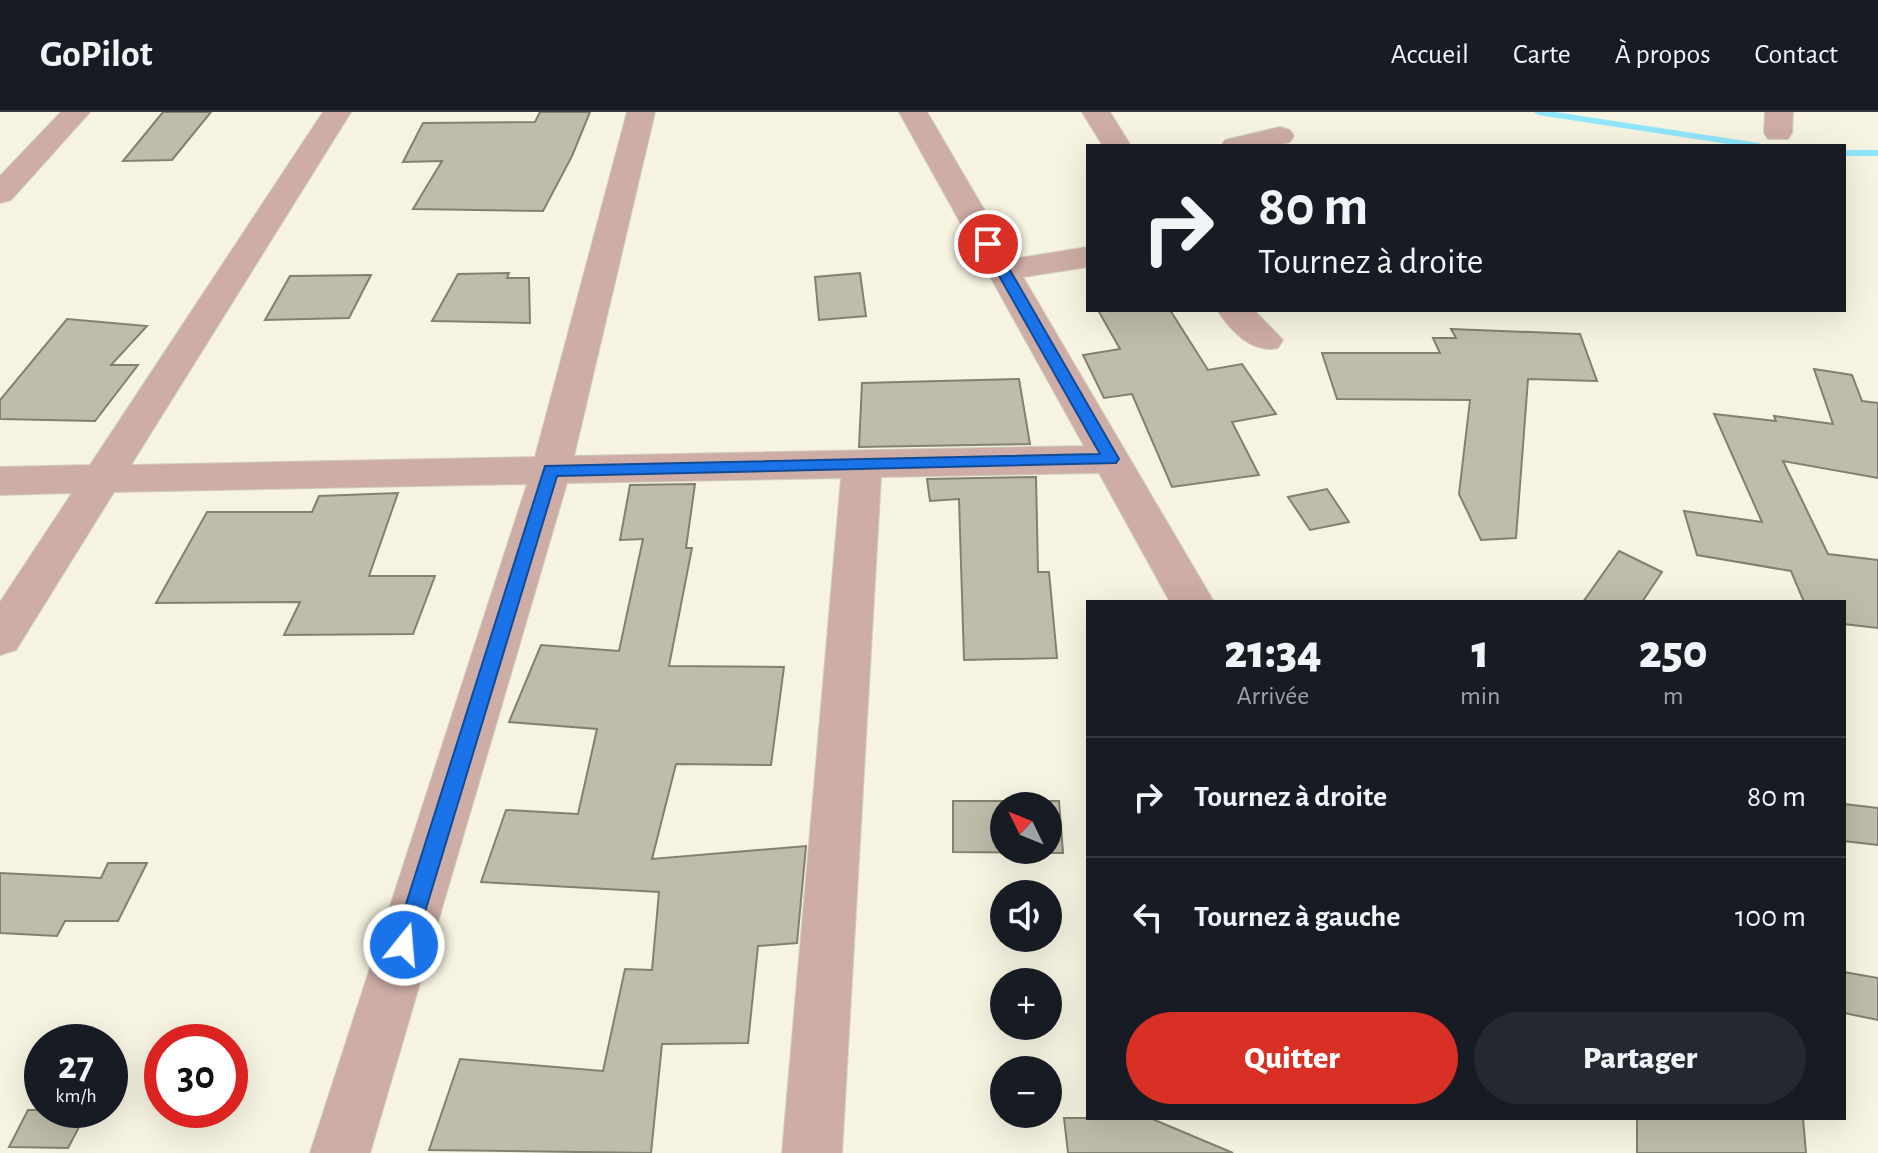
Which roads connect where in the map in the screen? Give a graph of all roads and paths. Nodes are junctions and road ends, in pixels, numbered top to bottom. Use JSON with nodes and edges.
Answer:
{"nodes":[{"id":1,"x":76,"y":112,"type":"edge"},
{"id":2,"x":337,"y":112,"type":"edge"},
{"id":3,"x":641,"y":112,"type":"edge"},
{"id":4,"x":913,"y":112,"type":"edge"},
{"id":5,"x":1096,"y":112,"type":"edge"},
{"id":6,"x":1280,"y":136,"type":"dead end"},
{"id":7,"x":1116,"y":144,"type":"edge"},
{"id":8,"x":1244,"y":144,"type":"edge"},
{"id":9,"x":0,"y":194,"type":"edge"},
{"id":10,"x":1086,"y":257,"type":"edge"},
{"id":11,"x":1003,"y":270,"type":"junction"},
{"id":12,"x":1236,"y":312,"type":"edge"},
{"id":13,"x":1266,"y":340,"type":"dead end"},
{"id":14,"x":1111,"y":459,"type":"junction"},
{"id":15,"x":862,"y":464,"type":"junction"},
{"id":16,"x":551,"y":470,"type":"junction"},
{"id":17,"x":99,"y":479,"type":"junction"},
{"id":18,"x":0,"y":481,"type":"edge"},
{"id":19,"x":1191,"y":600,"type":"edge"},
{"id":20,"x":0,"y":638,"type":"edge"},
{"id":21,"x":340,"y":1153,"type":"edge"},
{"id":22,"x":812,"y":1153,"type":"edge"}],
"edges":[{"from":1,"to":9,"type":"street"},
{"from":2,"to":17,"type":"street"},
{"from":3,"to":16,"type":"street"},
{"from":4,"to":11,"type":"street"},
{"from":5,"to":7,"type":"street"},
{"from":6,"to":8,"type":"street"},
{"from":10,"to":11,"type":"street"},
{"from":11,"to":14,"type":"street"},
{"from":12,"to":13,"type":"street"},
{"from":14,"to":15,"type":"street"},
{"from":14,"to":19,"type":"street"},
{"from":15,"to":16,"type":"street"},
{"from":15,"to":22,"type":"street"},
{"from":16,"to":17,"type":"street"},
{"from":16,"to":21,"type":"street"},
{"from":17,"to":18,"type":"street"},
{"from":17,"to":20,"type":"street"}]}
